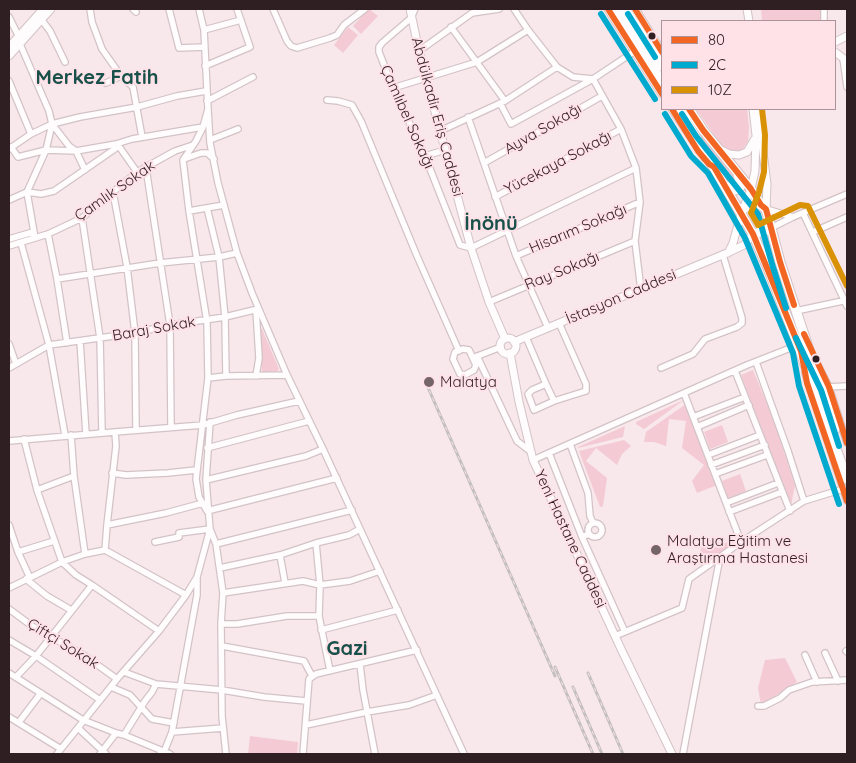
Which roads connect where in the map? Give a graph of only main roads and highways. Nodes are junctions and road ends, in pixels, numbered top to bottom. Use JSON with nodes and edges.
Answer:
{"nodes":[{"id":1,"x":43,"y":9,"type":"edge"},
{"id":2,"x":50,"y":9,"type":"edge"},
{"id":3,"x":410,"y":9,"type":"edge"},
{"id":4,"x":608,"y":9,"type":"edge"},
{"id":5,"x":616,"y":9,"type":"edge"},
{"id":6,"x":625,"y":9,"type":"edge"},
{"id":7,"x":635,"y":9,"type":"edge"},
{"id":8,"x":9,"y":47,"type":"edge"},
{"id":9,"x":661,"y":50,"type":"edge"},
{"id":10,"x":9,"y":56,"type":"edge"},
{"id":11,"x":661,"y":64,"type":"edge"},
{"id":12,"x":661,"y":80,"type":"edge"},
{"id":13,"x":661,"y":92,"type":"edge"},
{"id":14,"x":673,"y":110,"type":"edge"},
{"id":15,"x":680,"y":110,"type":"edge"},
{"id":16,"x":690,"y":110,"type":"edge"},
{"id":17,"x":753,"y":110,"type":"edge"},
{"id":18,"x":759,"y":110,"type":"edge"},
{"id":19,"x":756,"y":135,"type":"junction"},
{"id":20,"x":717,"y":148,"type":"junction"},
{"id":21,"x":714,"y":167,"type":"junction"},
{"id":22,"x":735,"y":169,"type":"junction"},
{"id":23,"x":724,"y":185,"type":"junction"},
{"id":24,"x":751,"y":189,"type":"junction"},
{"id":25,"x":764,"y":207,"type":"junction"},
{"id":26,"x":742,"y":211,"type":"junction"},
{"id":27,"x":769,"y":227,"type":"junction"},
{"id":28,"x":752,"y":234,"type":"junction"},
{"id":29,"x":725,"y":254,"type":"junction"},
{"id":30,"x":780,"y":262,"type":"junction"},
{"id":31,"x":768,"y":268,"type":"junction"},
{"id":32,"x":505,"y":339,"type":"junction"},
{"id":33,"x":514,"y":342,"type":"junction"},
{"id":34,"x":802,"y":346,"type":"junction"},
{"id":35,"x":510,"y":353,"type":"junction"},
{"id":36,"x":847,"y":464,"type":"edge"},
{"id":37,"x":847,"y":479,"type":"edge"},
{"id":38,"x":677,"y":754,"type":"edge"}],
"edges":[{"from":1,"to":8,"type":"main road"},
{"from":2,"to":10,"type":"main road"},
{"from":3,"to":32,"type":"main road","name":"Abdülkadir Eriş Caddesi"},
{"from":4,"to":13,"type":"main road"},
{"from":5,"to":12,"type":"highway"},
{"from":6,"to":11,"type":"highway"},
{"from":7,"to":9,"type":"main road"},
{"from":14,"to":21,"type":"main road"},
{"from":15,"to":21,"type":"highway"},
{"from":16,"to":20,"type":"highway"},
{"from":17,"to":19,"type":"main road"},
{"from":18,"to":25,"type":"main road"},
{"from":19,"to":20,"type":"main road"},
{"from":19,"to":24,"type":"main road"},
{"from":20,"to":22,"type":"highway"},
{"from":21,"to":23,"type":"highway"},
{"from":22,"to":23,"type":"highway"},
{"from":22,"to":24,"type":"highway"},
{"from":23,"to":26,"type":"highway"},
{"from":24,"to":25,"type":"highway"},
{"from":24,"to":26,"type":"main road"},
{"from":25,"to":26,"type":"highway"},
{"from":25,"to":27,"type":"highway"},
{"from":26,"to":28,"type":"highway"},
{"from":26,"to":29,"type":"main road"},
{"from":27,"to":28,"type":"highway"},
{"from":27,"to":30,"type":"highway"},
{"from":28,"to":29,"type":"main road","name":"İstasyon Caddesi"},
{"from":28,"to":31,"type":"highway"},
{"from":29,"to":33,"type":"main road","name":"İstasyon Caddesi"},
{"from":30,"to":31,"type":"highway"},
{"from":30,"to":34,"type":"highway"},
{"from":31,"to":34,"type":"highway"},
{"from":32,"to":33,"type":"main road"},
{"from":32,"to":35,"type":"main road"},
{"from":33,"to":35,"type":"main road"},
{"from":34,"to":36,"type":"highway"},
{"from":34,"to":37,"type":"highway"},
{"from":35,"to":38,"type":"main road","name":"Yeni Hastane Caddesi"}]}
